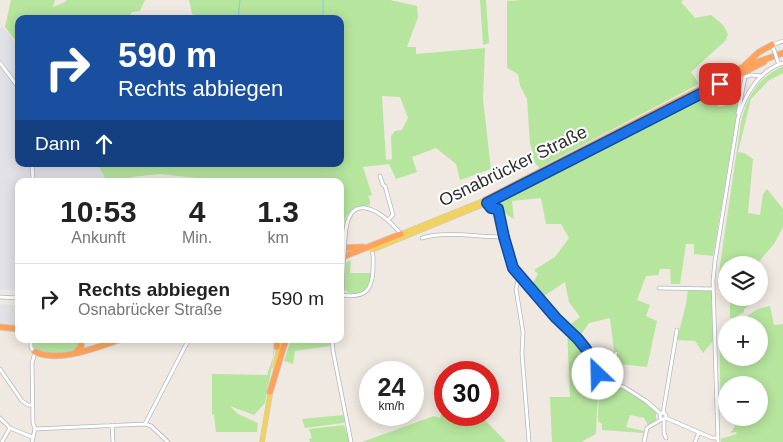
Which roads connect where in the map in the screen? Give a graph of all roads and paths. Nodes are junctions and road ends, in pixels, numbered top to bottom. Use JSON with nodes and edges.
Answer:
{"nodes":[{"id":1,"x":783,"y":41,"type":"edge"},
{"id":2,"x":773,"y":48,"type":"junction"},
{"id":3,"x":783,"y":54,"type":"edge"},
{"id":4,"x":0,"y":63,"type":"edge"},
{"id":5,"x":780,"y":63,"type":"edge"},
{"id":6,"x":743,"y":67,"type":"junction"},
{"id":7,"x":736,"y":76,"type":"junction"},
{"id":8,"x":762,"y":76,"type":"junction"},
{"id":9,"x":746,"y":77,"type":"junction"},
{"id":10,"x":15,"y":83,"type":"edge"},
{"id":11,"x":697,"y":94,"type":"junction"},
{"id":12,"x":738,"y":120,"type":"junction"},
{"id":13,"x":380,"y":176,"type":"dead end"},
{"id":14,"x":383,"y":185,"type":"junction"},
{"id":15,"x":376,"y":186,"type":"dead end"},
{"id":16,"x":486,"y":201,"type":"junction"},
{"id":17,"x":388,"y":220,"type":"junction"},
{"id":18,"x":401,"y":234,"type":"junction"},
{"id":19,"x":504,"y":237,"type":"junction"},
{"id":20,"x":422,"y":238,"type":"dead end"},
{"id":21,"x":344,"y":239,"type":"edge"},
{"id":22,"x":380,"y":243,"type":"junction"},
{"id":23,"x":344,"y":248,"type":"edge"},
{"id":24,"x":372,"y":250,"type":"junction"},
{"id":25,"x":344,"y":258,"type":"edge"},
{"id":26,"x":344,"y":259,"type":"edge"},
{"id":27,"x":521,"y":277,"type":"junction"},
{"id":28,"x":659,"y":288,"type":"dead end"},
{"id":29,"x":713,"y":289,"type":"junction"},
{"id":30,"x":344,"y":295,"type":"edge"},
{"id":31,"x":0,"y":297,"type":"edge"},
{"id":32,"x":15,"y":298,"type":"edge"},
{"id":33,"x":0,"y":328,"type":"edge"},
{"id":34,"x":15,"y":330,"type":"edge"},
{"id":35,"x":677,"y":330,"type":"dead end"},
{"id":36,"x":31,"y":343,"type":"edge"},
{"id":37,"x":80,"y":343,"type":"edge"},
{"id":38,"x":109,"y":343,"type":"edge"},
{"id":39,"x":186,"y":343,"type":"edge"},
{"id":40,"x":278,"y":343,"type":"edge"},
{"id":41,"x":278,"y":343,"type":"edge"},
{"id":42,"x":285,"y":343,"type":"edge"},
{"id":43,"x":332,"y":343,"type":"edge"},
{"id":44,"x":277,"y":347,"type":"joint"},
{"id":45,"x":34,"y":352,"type":"junction"},
{"id":46,"x":616,"y":353,"type":"dead end"},
{"id":47,"x":42,"y":354,"type":"junction"},
{"id":48,"x":74,"y":354,"type":"junction"},
{"id":49,"x":0,"y":369,"type":"edge"},
{"id":50,"x":32,"y":371,"type":"junction"},
{"id":51,"x":1,"y":374,"type":"edge"},
{"id":52,"x":613,"y":384,"type":"junction"},
{"id":53,"x":270,"y":392,"type":"junction"},
{"id":54,"x":32,"y":405,"type":"junction"},
{"id":55,"x":662,"y":413,"type":"junction"},
{"id":56,"x":0,"y":418,"type":"edge"},
{"id":57,"x":664,"y":419,"type":"junction"},
{"id":58,"x":145,"y":424,"type":"junction"},
{"id":59,"x":112,"y":425,"type":"junction"},
{"id":60,"x":10,"y":428,"type":"junction"},
{"id":61,"x":35,"y":429,"type":"junction"},
{"id":62,"x":699,"y":432,"type":"junction"},
{"id":63,"x":32,"y":437,"type":"junction"},
{"id":64,"x":666,"y":438,"type":"dead end"},
{"id":65,"x":718,"y":440,"type":"edge"},
{"id":66,"x":2,"y":442,"type":"edge"},
{"id":67,"x":32,"y":442,"type":"edge"},
{"id":68,"x":114,"y":442,"type":"edge"},
{"id":69,"x":168,"y":442,"type":"edge"},
{"id":70,"x":262,"y":442,"type":"edge"},
{"id":71,"x":351,"y":442,"type":"edge"},
{"id":72,"x":529,"y":442,"type":"edge"},
{"id":73,"x":644,"y":442,"type":"edge"},
{"id":74,"x":695,"y":442,"type":"edge"}],
"edges":[{"from":1,"to":2,"type":"street"},
{"from":2,"to":5,"type":"street","bridge":true},
{"from":2,"to":6,"type":"highway"},
{"from":3,"to":6,"type":"highway"},
{"from":3,"to":7,"type":"highway"},
{"from":4,"to":10,"type":"street"},
{"from":5,"to":8,"type":"street"},
{"from":6,"to":11,"type":"highway"},
{"from":7,"to":9,"type":"highway"},
{"from":7,"to":11,"type":"highway"},
{"from":8,"to":9,"type":"street"},
{"from":8,"to":12,"type":"street"},
{"from":9,"to":12,"type":"street"},
{"from":11,"to":16,"type":"highway","name":"Osnabrücker Straße"},
{"from":12,"to":29,"type":"street"},
{"from":13,"to":14,"type":"street"},
{"from":14,"to":15,"type":"street"},
{"from":14,"to":17,"type":"street"},
{"from":16,"to":18,"type":"main road","name":"Osnabrücker Straße"},
{"from":16,"to":19,"type":"street"},
{"from":16,"to":24,"type":"main road","name":"Osnabrücker Straße"},
{"from":17,"to":18,"type":"street"},
{"from":17,"to":21,"type":"street","bridge":true},
{"from":18,"to":22,"type":"highway","name":"Osnabrücker Straße"},
{"from":19,"to":20,"type":"street"},
{"from":19,"to":27,"type":"street"},
{"from":22,"to":23,"type":"highway"},
{"from":22,"to":25,"type":"highway","name":"Osnabrücker Straße"},
{"from":24,"to":26,"type":"highway","name":"Osnabrücker Straße"},
{"from":24,"to":30,"type":"street"},
{"from":27,"to":52,"type":"street"},
{"from":27,"to":72,"type":"street"},
{"from":28,"to":29,"type":"street"},
{"from":29,"to":65,"type":"street"},
{"from":31,"to":32,"type":"street"},
{"from":33,"to":34,"type":"highway"},
{"from":35,"to":55,"type":"street"},
{"from":36,"to":45,"type":"street"},
{"from":37,"to":48,"type":"highway"},
{"from":38,"to":48,"type":"highway"},
{"from":39,"to":58,"type":"street"},
{"from":40,"to":44,"type":"highway"},
{"from":41,"to":53,"type":"main road"},
{"from":42,"to":53,"type":"highway"},
{"from":43,"to":71,"type":"street"},
{"from":44,"to":53,"type":"main road"},
{"from":45,"to":47,"type":"highway"},
{"from":45,"to":50,"type":"street"},
{"from":46,"to":52,"type":"street"},
{"from":47,"to":48,"type":"highway"},
{"from":47,"to":50,"type":"street"},
{"from":49,"to":51,"type":"street"},
{"from":50,"to":54,"type":"street"},
{"from":51,"to":54,"type":"street"},
{"from":52,"to":55,"type":"street"},
{"from":53,"to":70,"type":"main road"},
{"from":54,"to":61,"type":"street"},
{"from":55,"to":57,"type":"street"},
{"from":56,"to":60,"type":"street"},
{"from":57,"to":62,"type":"street"},
{"from":57,"to":64,"type":"street"},
{"from":57,"to":73,"type":"street"},
{"from":58,"to":59,"type":"street"},
{"from":58,"to":69,"type":"street"},
{"from":59,"to":61,"type":"street"},
{"from":59,"to":68,"type":"street"},
{"from":60,"to":63,"type":"street"},
{"from":60,"to":66,"type":"street"},
{"from":61,"to":63,"type":"street"},
{"from":62,"to":65,"type":"street"},
{"from":62,"to":74,"type":"street"},
{"from":63,"to":67,"type":"street"}]}
